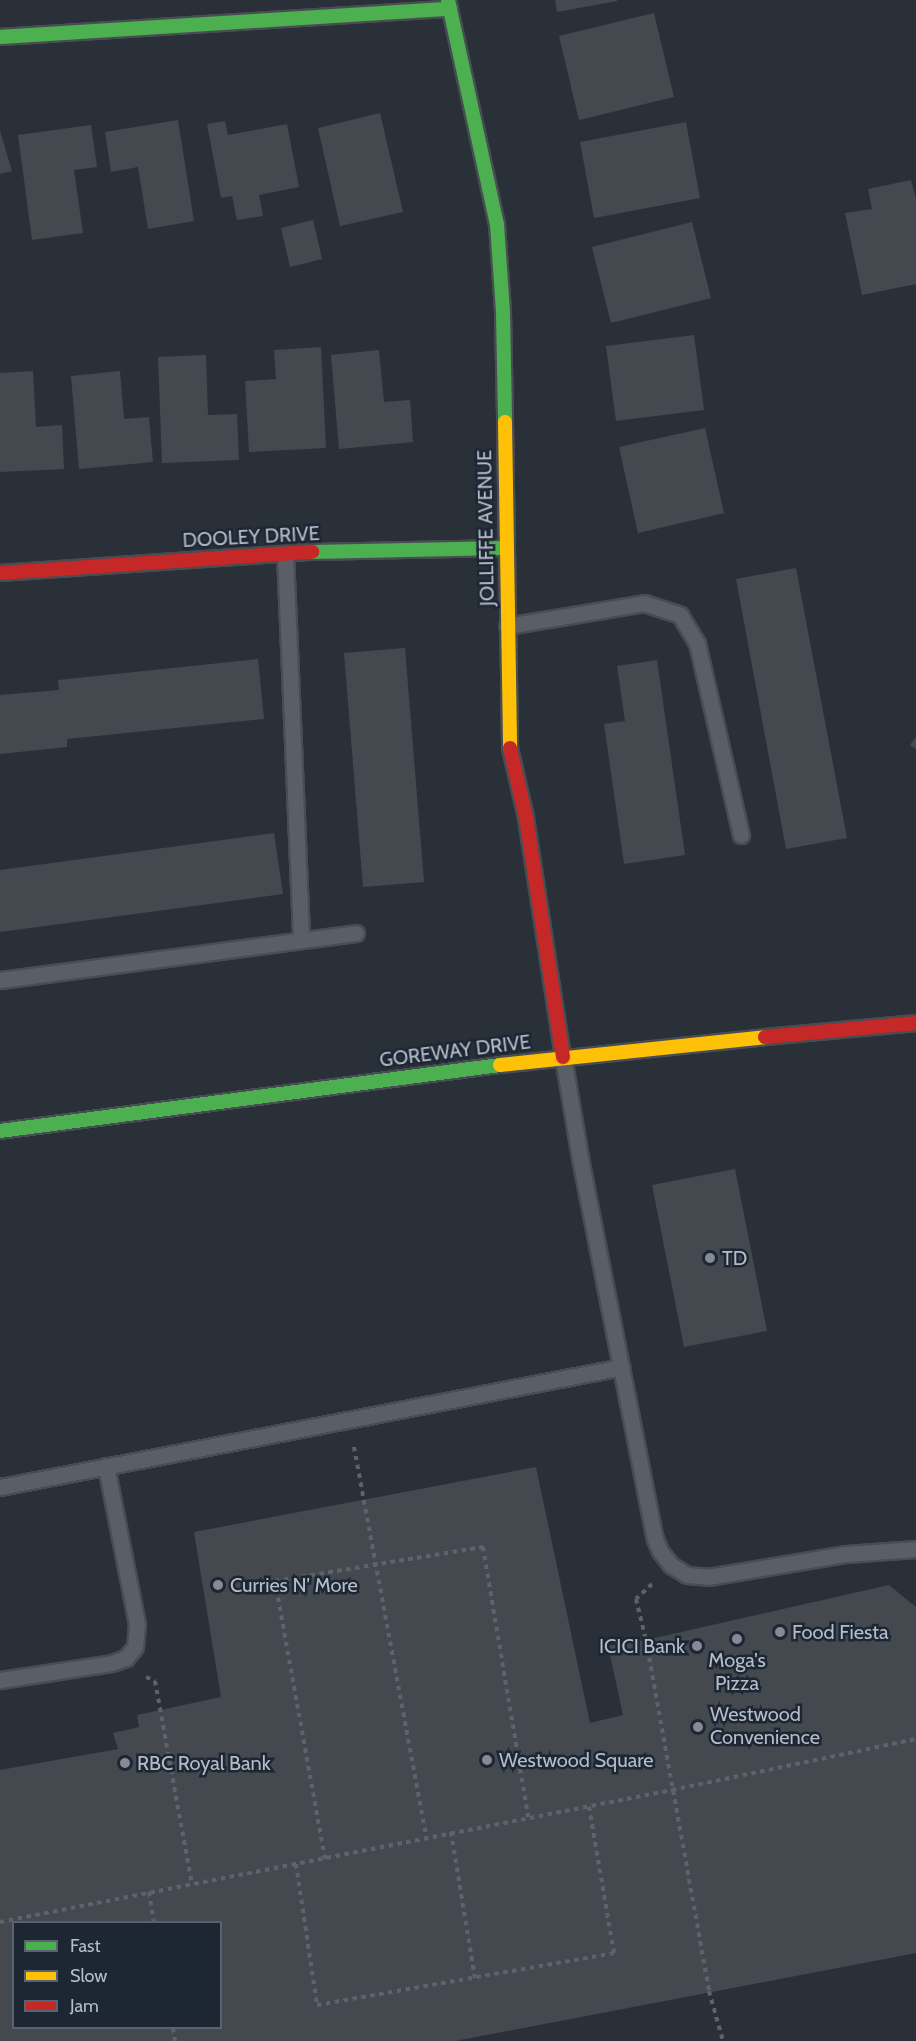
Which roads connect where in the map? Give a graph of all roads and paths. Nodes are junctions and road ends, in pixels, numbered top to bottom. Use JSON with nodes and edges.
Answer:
{"nodes":[{"id":1,"x":449,"y":4,"type":"edge"},
{"id":2,"x":0,"y":37,"type":"edge"},
{"id":3,"x":505,"y":548,"type":"junction"},
{"id":4,"x":285,"y":553,"type":"junction"},
{"id":5,"x":0,"y":573,"type":"edge"},
{"id":6,"x":507,"y":626,"type":"junction"},
{"id":7,"x":741,"y":835,"type":"dead end"},
{"id":8,"x":356,"y":933,"type":"dead end"},
{"id":9,"x":301,"y":939,"type":"junction"},
{"id":10,"x":0,"y":980,"type":"edge"},
{"id":11,"x":916,"y":1023,"type":"edge"},
{"id":12,"x":563,"y":1056,"type":"junction"},
{"id":13,"x":0,"y":1131,"type":"edge"},
{"id":14,"x":622,"y":1367,"type":"junction"},
{"id":15,"x":348,"y":1420,"type":"junction"},
{"id":16,"x":106,"y":1467,"type":"junction"},
{"id":17,"x":0,"y":1487,"type":"edge"},
{"id":18,"x":916,"y":1549,"type":"edge"},
{"id":19,"x":376,"y":1563,"type":"junction"},
{"id":20,"x":671,"y":1565,"type":"junction"},
{"id":21,"x":112,"y":1664,"type":"junction"},
{"id":22,"x":0,"y":1680,"type":"edge"},
{"id":23,"x":916,"y":1739,"type":"edge"},
{"id":24,"x":672,"y":1790,"type":"junction"},
{"id":25,"x":589,"y":1806,"type":"junction"},
{"id":26,"x":528,"y":1817,"type":"junction"},
{"id":27,"x":451,"y":1832,"type":"junction"},
{"id":28,"x":426,"y":1837,"type":"junction"},
{"id":29,"x":325,"y":1859,"type":"junction"},
{"id":30,"x":296,"y":1864,"type":"junction"},
{"id":31,"x":192,"y":1884,"type":"junction"},
{"id":32,"x":149,"y":1892,"type":"junction"},
{"id":33,"x":154,"y":1921,"type":"edge"},
{"id":34,"x":0,"y":1923,"type":"edge"},
{"id":35,"x":475,"y":1978,"type":"junction"},
{"id":36,"x":723,"y":2041,"type":"edge"}],
"edges":[{"from":1,"to":2,"type":"street"},
{"from":1,"to":3,"type":"street","name":"JOLLIFFE AVENUE"},
{"from":3,"to":4,"type":"street","name":"DOOLEY DRIVE"},
{"from":3,"to":6,"type":"street","name":"JOLLIFFE AVENUE"},
{"from":4,"to":5,"type":"street","name":"DOOLEY DRIVE"},
{"from":4,"to":9,"type":"lane"},
{"from":6,"to":7,"type":"lane"},
{"from":6,"to":12,"type":"street","name":"JOLLIFFE AVENUE"},
{"from":8,"to":9,"type":"lane"},
{"from":9,"to":10,"type":"lane"},
{"from":11,"to":12,"type":"street","name":"GOREWAY DRIVE"},
{"from":12,"to":13,"type":"street","name":"GOREWAY DRIVE"},
{"from":12,"to":14,"type":"lane"},
{"from":14,"to":15,"type":"lane"},
{"from":14,"to":20,"type":"lane"},
{"from":15,"to":16,"type":"lane"},
{"from":15,"to":19,"type":"path"},
{"from":16,"to":17,"type":"lane"},
{"from":16,"to":21,"type":"lane"},
{"from":18,"to":20,"type":"lane"},
{"from":19,"to":26,"type":"path"},
{"from":19,"to":28,"type":"path"},
{"from":19,"to":29,"type":"path"},
{"from":20,"to":24,"type":"path"},
{"from":21,"to":22,"type":"lane"},
{"from":21,"to":31,"type":"path"},
{"from":23,"to":24,"type":"path"},
{"from":24,"to":25,"type":"path"},
{"from":24,"to":36,"type":"path"},
{"from":25,"to":26,"type":"path"},
{"from":25,"to":35,"type":"path"},
{"from":26,"to":27,"type":"path"},
{"from":27,"to":28,"type":"path"},
{"from":27,"to":35,"type":"path"},
{"from":28,"to":29,"type":"path"},
{"from":29,"to":30,"type":"path"},
{"from":30,"to":31,"type":"path"},
{"from":30,"to":35,"type":"path"},
{"from":31,"to":32,"type":"path"},
{"from":32,"to":33,"type":"path"},
{"from":32,"to":34,"type":"path"}]}
